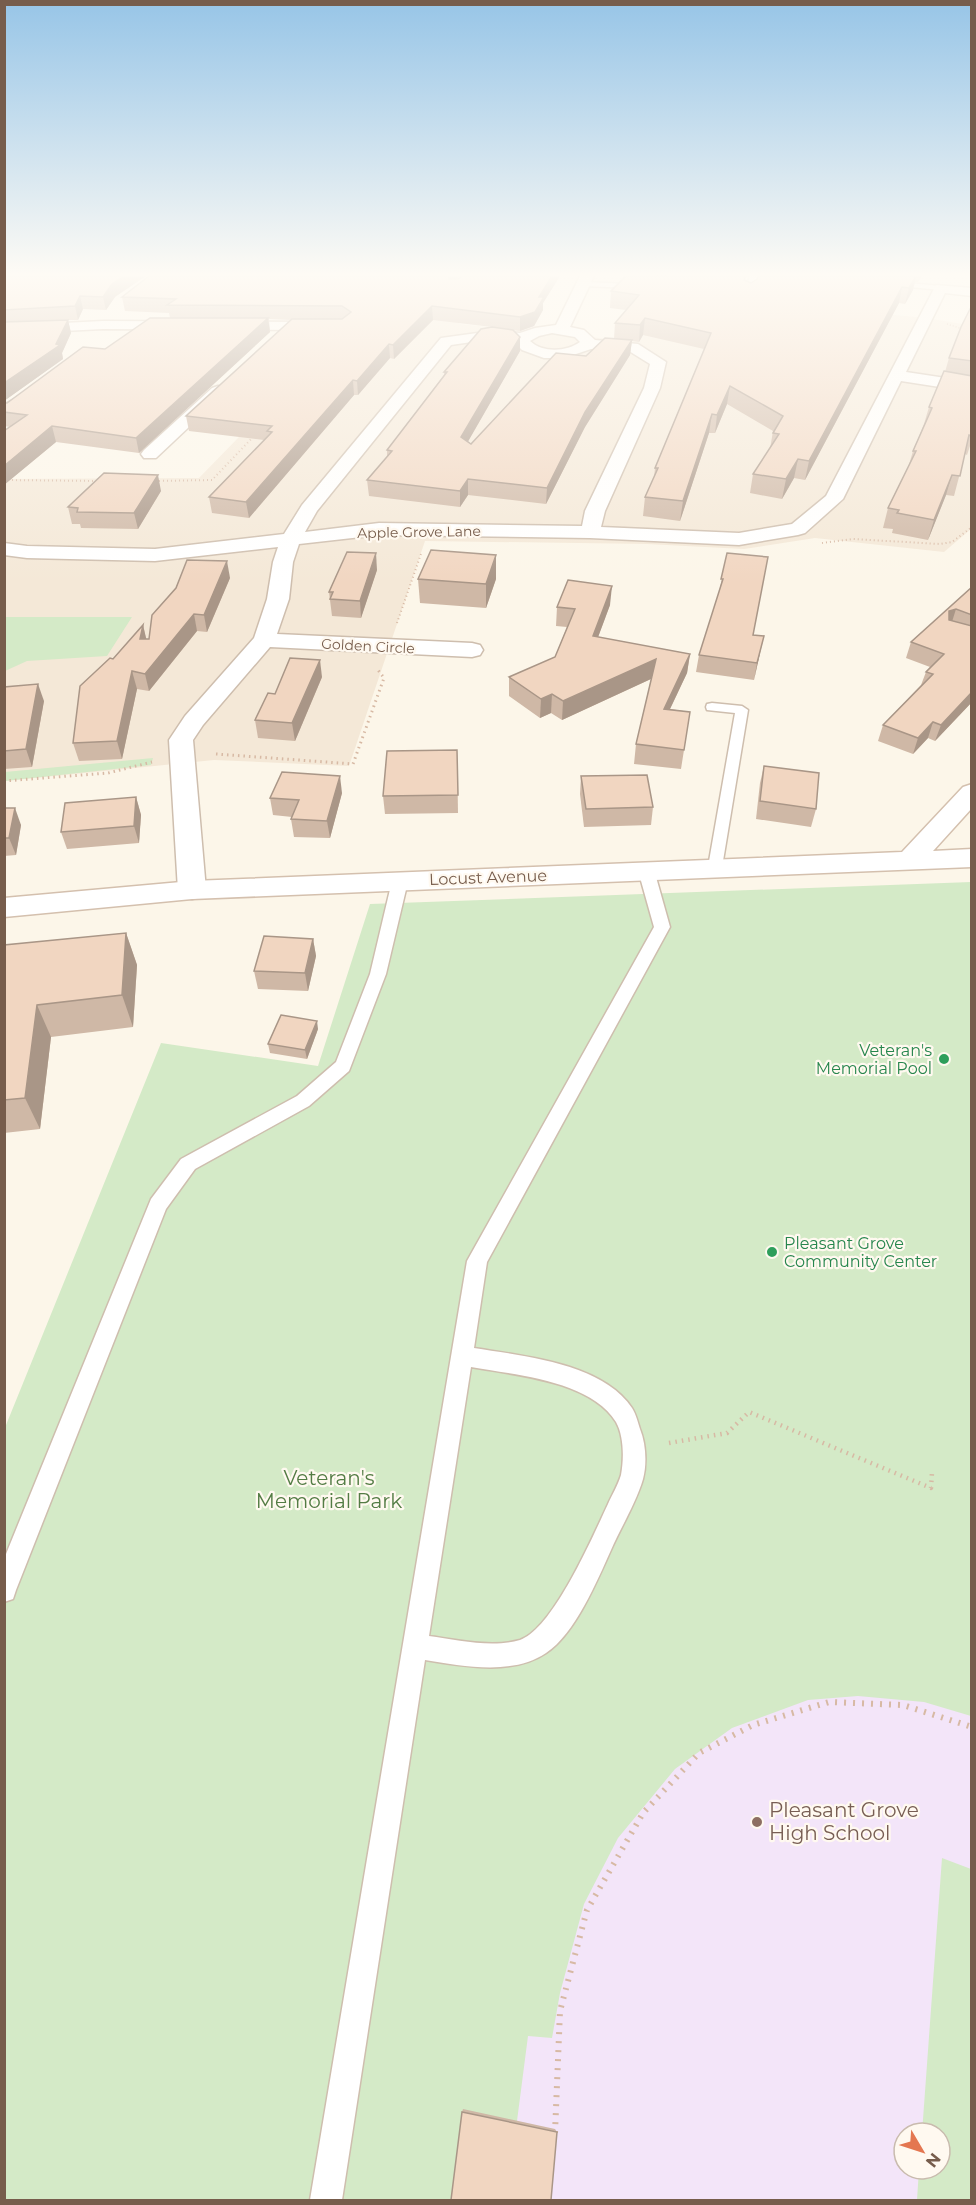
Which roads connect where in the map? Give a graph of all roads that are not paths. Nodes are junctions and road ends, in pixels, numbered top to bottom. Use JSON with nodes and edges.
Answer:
{"nodes":[{"id":1,"x":416,"y":379,"type":"edge"},
{"id":2,"x":654,"y":379,"type":"edge"},
{"id":3,"x":894,"y":379,"type":"edge"},
{"id":4,"x":921,"y":379,"type":"edge"},
{"id":5,"x":229,"y":381,"type":"edge"},
{"id":6,"x":972,"y":387,"type":"edge"},
{"id":7,"x":150,"y":454,"type":"dead end"},
{"id":8,"x":590,"y":532,"type":"junction"},
{"id":9,"x":290,"y":540,"type":"junction"},
{"id":10,"x":4,"y":549,"type":"edge"},
{"id":11,"x":264,"y":640,"type":"junction"},
{"id":12,"x":472,"y":650,"type":"dead end"},
{"id":13,"x":712,"y":707,"type":"dead end"},
{"id":14,"x":972,"y":792,"type":"edge"},
{"id":15,"x":972,"y":858,"type":"edge"},
{"id":16,"x":911,"y":859,"type":"junction"},
{"id":17,"x":715,"y":867,"type":"junction"},
{"id":18,"x":646,"y":870,"type":"junction"},
{"id":19,"x":400,"y":881,"type":"junction"},
{"id":20,"x":192,"y":890,"type":"junction"},
{"id":21,"x":4,"y":908,"type":"edge"},
{"id":22,"x":461,"y":1356,"type":"junction"},
{"id":23,"x":4,"y":1590,"type":"edge"},
{"id":24,"x":415,"y":1646,"type":"junction"},
{"id":25,"x":326,"y":2200,"type":"edge"}],
"edges":[{"from":1,"to":9,"type":"street"},
{"from":2,"to":8,"type":"street"},
{"from":3,"to":8,"type":"street","name":"Apple Grove Lane"},
{"from":4,"to":6,"type":"street"},
{"from":5,"to":7,"type":"street"},
{"from":8,"to":9,"type":"street","name":"Apple Grove Lane"},
{"from":9,"to":10,"type":"street","name":"Apple Grove Lane"},
{"from":9,"to":11,"type":"street"},
{"from":11,"to":12,"type":"street","name":"Golden Circle"},
{"from":11,"to":20,"type":"street"},
{"from":13,"to":17,"type":"lane"},
{"from":14,"to":16,"type":"street"},
{"from":15,"to":16,"type":"street","name":"Locust Avenue"},
{"from":16,"to":17,"type":"street","name":"Locust Avenue"},
{"from":17,"to":18,"type":"street","name":"Locust Avenue"},
{"from":18,"to":19,"type":"street","name":"Locust Avenue"},
{"from":18,"to":22,"type":"lane"},
{"from":19,"to":20,"type":"street","name":"Locust Avenue"},
{"from":19,"to":23,"type":"lane"},
{"from":20,"to":21,"type":"street","name":"Locust Avenue"},
{"from":22,"to":24,"type":"lane"},
{"from":22,"to":24,"type":"lane"},
{"from":24,"to":25,"type":"lane"}]}
